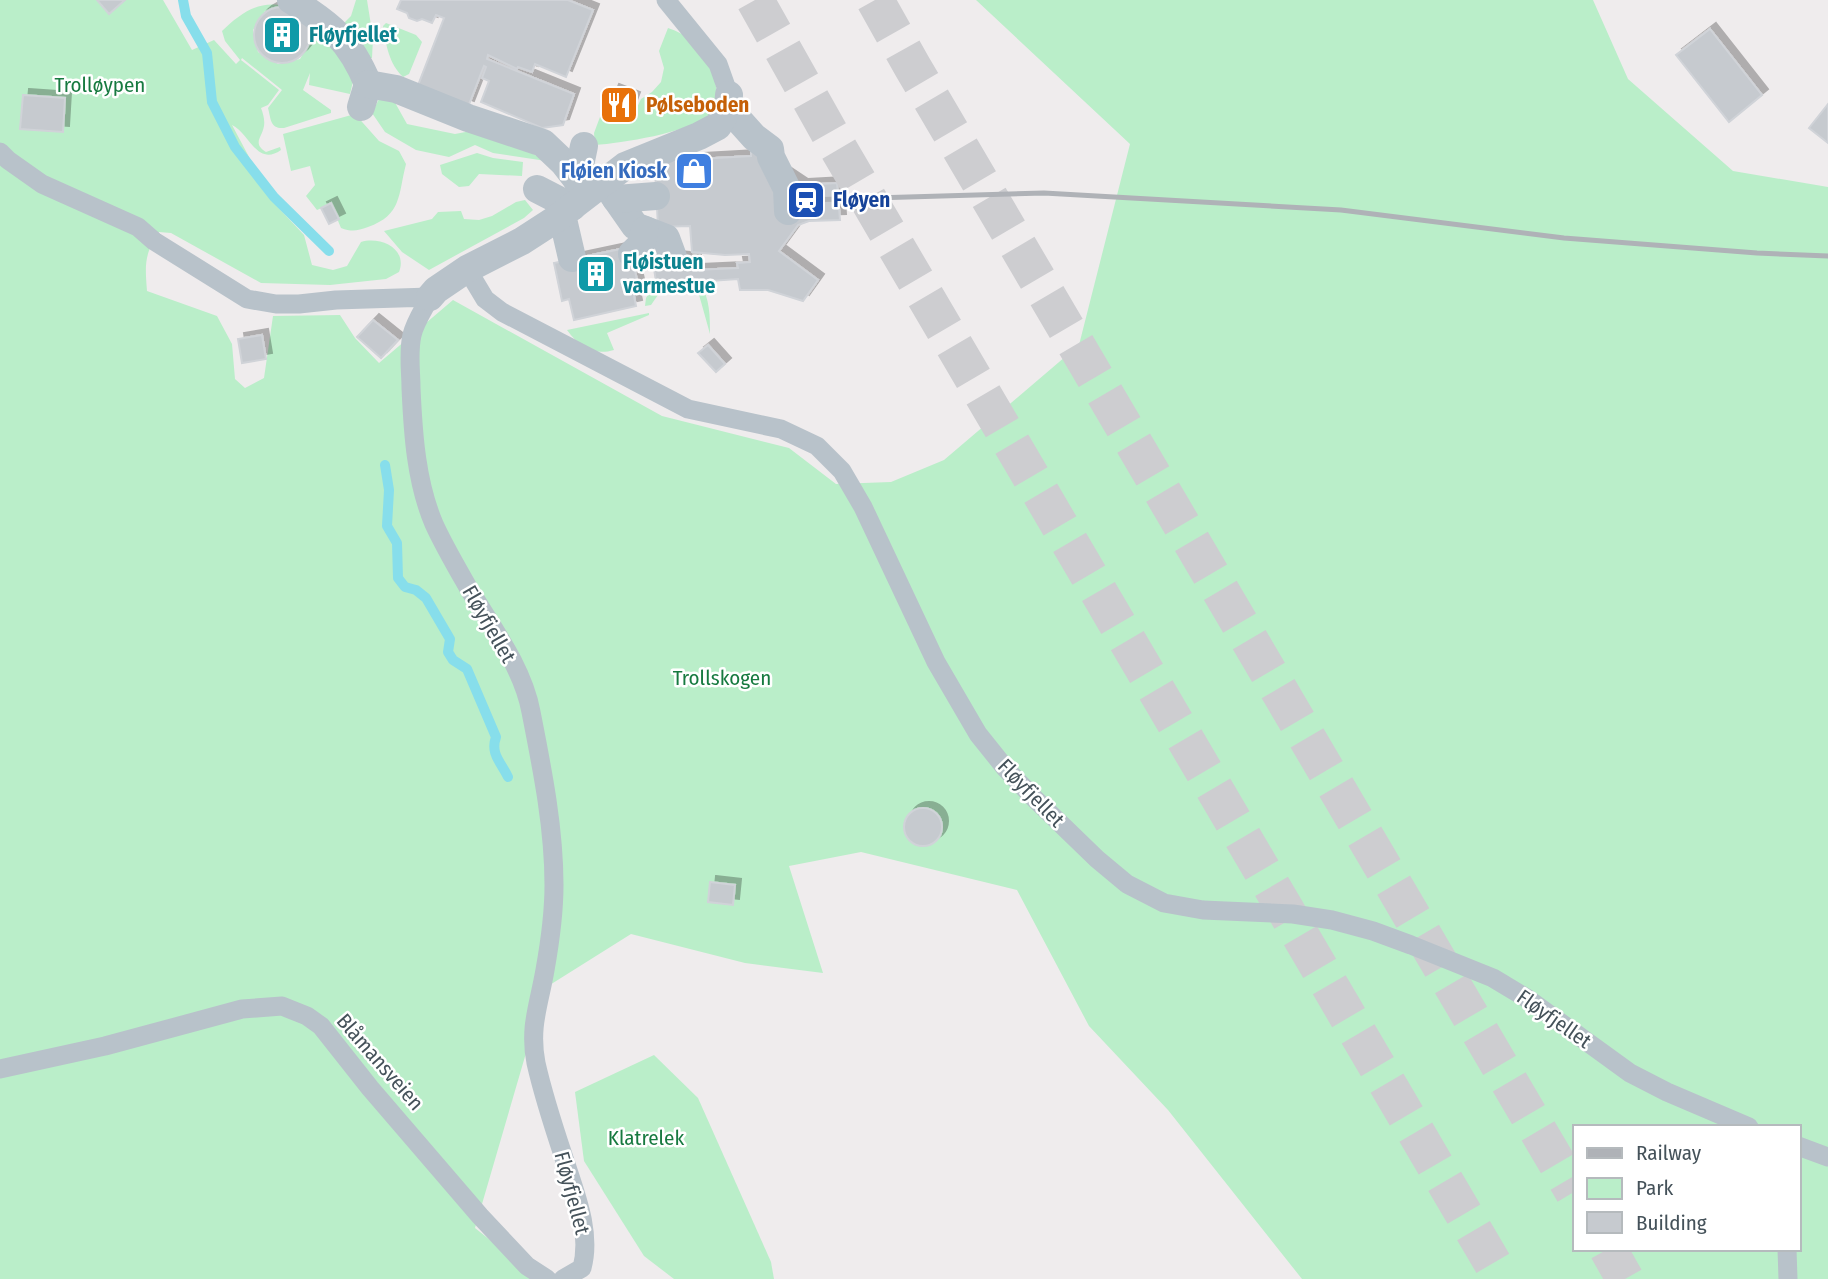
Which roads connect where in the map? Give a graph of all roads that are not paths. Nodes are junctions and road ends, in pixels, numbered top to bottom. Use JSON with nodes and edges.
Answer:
{"nodes":[{"id":1,"x":292,"y":0,"type":"edge"},
{"id":2,"x":666,"y":0,"type":"edge"},
{"id":3,"x":728,"y":102,"type":"junction"},
{"id":4,"x":584,"y":146,"type":"dead end"},
{"id":5,"x":0,"y":152,"type":"edge"},
{"id":6,"x":537,"y":189,"type":"dead end"},
{"id":7,"x":587,"y":196,"type":"junction"},
{"id":8,"x":656,"y":196,"type":"dead end"},
{"id":9,"x":788,"y":211,"type":"dead end"},
{"id":10,"x":673,"y":257,"type":"dead end"},
{"id":11,"x":572,"y":258,"type":"dead end"},
{"id":12,"x":467,"y":269,"type":"junction"},
{"id":13,"x":430,"y":297,"type":"junction"},
{"id":14,"x":0,"y":1069,"type":"edge"},
{"id":15,"x":1744,"y":1125,"type":"edge"},
{"id":16,"x":1800,"y":1147,"type":"edge"},
{"id":17,"x":1828,"y":1157,"type":"edge"},
{"id":18,"x":1787,"y":1251,"type":"edge"},
{"id":19,"x":547,"y":1279,"type":"edge"},
{"id":20,"x":567,"y":1279,"type":"edge"},
{"id":21,"x":1788,"y":1279,"type":"edge"}],
"edges":[{"from":1,"to":7,"type":"street"},
{"from":2,"to":3,"type":"lane"},
{"from":3,"to":7,"type":"street","name":"Fløyfjellet"},
{"from":3,"to":9,"type":"street"},
{"from":4,"to":7,"type":"street"},
{"from":5,"to":13,"type":"lane"},
{"from":6,"to":7,"type":"street"},
{"from":7,"to":8,"type":"street","name":"Fløyfjellet"},
{"from":7,"to":10,"type":"street"},
{"from":7,"to":11,"type":"street"},
{"from":7,"to":12,"type":"street","name":"Fløyfjellet"},
{"from":12,"to":13,"type":"street","name":"Fløyfjellet"},
{"from":12,"to":15,"type":"lane","name":"Fløyfjellet"},
{"from":13,"to":20,"type":"lane","name":"Fløyfjellet"},
{"from":14,"to":19,"type":"lane","name":"Blåmansveien"},
{"from":16,"to":17,"type":"lane"},
{"from":18,"to":21,"type":"lane"}]}
